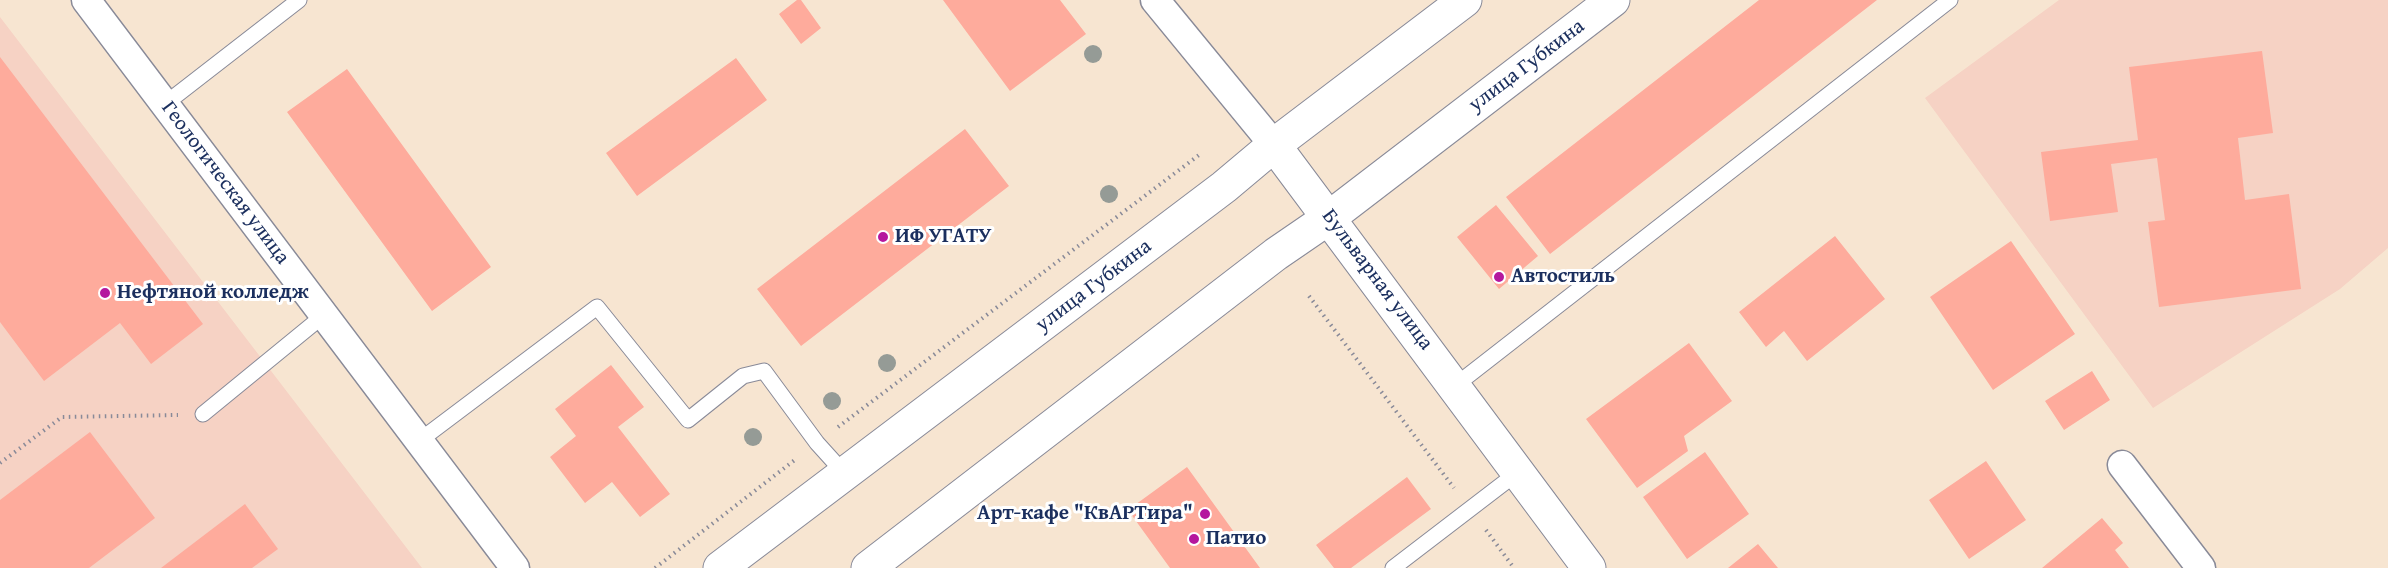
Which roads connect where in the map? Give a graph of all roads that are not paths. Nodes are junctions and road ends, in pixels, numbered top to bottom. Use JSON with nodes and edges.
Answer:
{"nodes":[{"id":1,"x":86,"y":0,"type":"edge"},
{"id":2,"x":299,"y":0,"type":"edge"},
{"id":3,"x":1155,"y":0,"type":"edge"},
{"id":4,"x":1465,"y":0,"type":"edge"},
{"id":5,"x":1613,"y":0,"type":"edge"},
{"id":6,"x":1950,"y":0,"type":"edge"},
{"id":7,"x":165,"y":105,"type":"junction"},
{"id":8,"x":1274,"y":145,"type":"junction"},
{"id":9,"x":1330,"y":217,"type":"junction"},
{"id":10,"x":324,"y":315,"type":"junction"},
{"id":11,"x":1456,"y":385,"type":"junction"},
{"id":12,"x":203,"y":414,"type":"road end"},
{"id":13,"x":419,"y":441,"type":"junction"},
{"id":14,"x":2122,"y":465,"type":"dead end"},
{"id":15,"x":1518,"y":473,"type":"junction"},
{"id":16,"x":845,"y":474,"type":"junction"},
{"id":17,"x":515,"y":568,"type":"edge"},
{"id":18,"x":720,"y":568,"type":"edge"},
{"id":19,"x":868,"y":568,"type":"edge"},
{"id":20,"x":1393,"y":568,"type":"edge"},
{"id":21,"x":1589,"y":568,"type":"edge"},
{"id":22,"x":2201,"y":568,"type":"edge"}],
"edges":[{"from":1,"to":7,"type":"street","name":"Геологическая улица"},
{"from":2,"to":7,"type":"lane"},
{"from":3,"to":8,"type":"street","name":"Бульварная улица"},
{"from":4,"to":8,"type":"main road","name":"улица Губкина"},
{"from":5,"to":9,"type":"main road","name":"улица Губкина"},
{"from":6,"to":11,"type":"lane"},
{"from":7,"to":10,"type":"street","name":"Геологическая улица"},
{"from":8,"to":9,"type":"main road","name":"Бульварная улица"},
{"from":8,"to":16,"type":"main road","name":"улица Губкина"},
{"from":9,"to":11,"type":"main road","name":"Бульварная улица"},
{"from":9,"to":19,"type":"main road","name":"улица Губкина"},
{"from":10,"to":12,"type":"lane"},
{"from":10,"to":13,"type":"street","name":"Геологическая улица"},
{"from":11,"to":15,"type":"main road","name":"Бульварная улица"},
{"from":13,"to":16,"type":"lane"},
{"from":13,"to":17,"type":"street","name":"Геологическая улица"},
{"from":14,"to":22,"type":"street"},
{"from":15,"to":20,"type":"lane"},
{"from":15,"to":21,"type":"main road","name":"Бульварная улица"},
{"from":16,"to":18,"type":"main road","name":"улица Губкина"}]}
